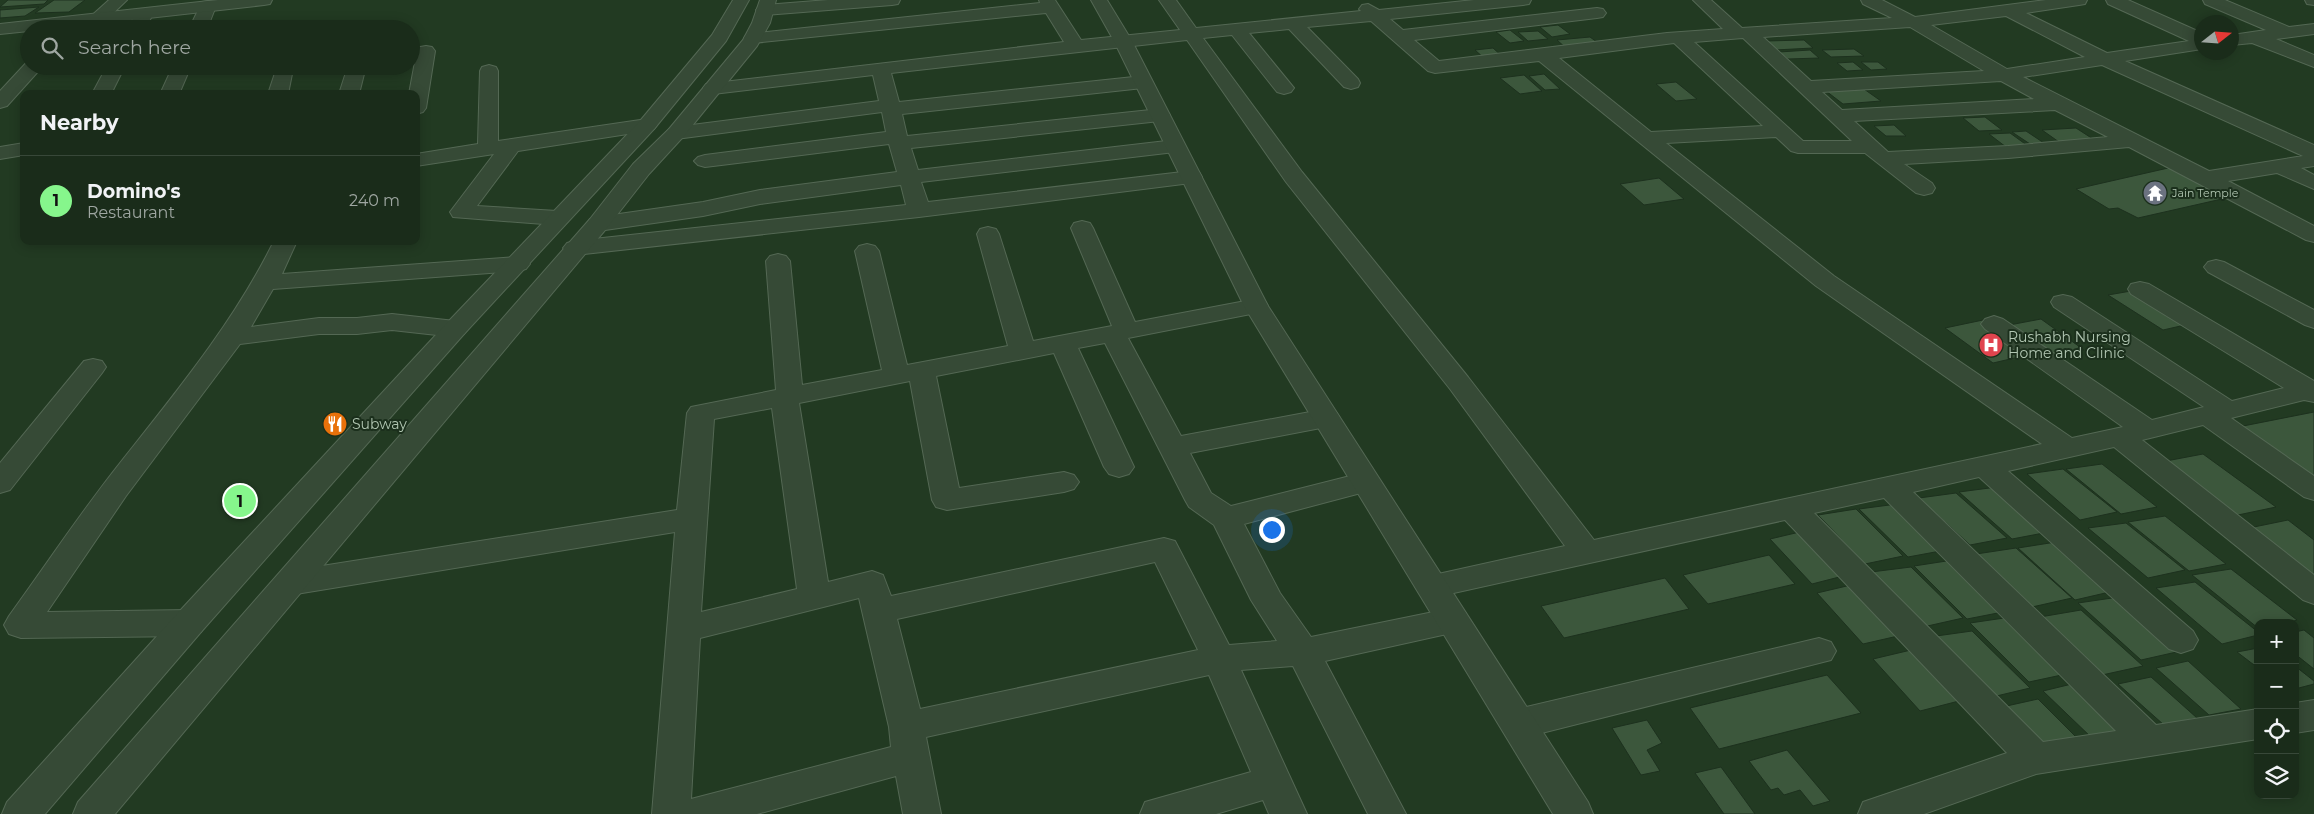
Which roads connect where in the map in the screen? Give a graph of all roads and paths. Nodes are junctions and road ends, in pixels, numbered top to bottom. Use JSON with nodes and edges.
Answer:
{"nodes":[{"id":1,"x":119,"y":0,"type":"edge"},
{"id":2,"x":264,"y":0,"type":"edge"},
{"id":3,"x":892,"y":0,"type":"edge"},
{"id":4,"x":1098,"y":0,"type":"edge"},
{"id":5,"x":1168,"y":0,"type":"edge"},
{"id":6,"x":1357,"y":0,"type":"edge"},
{"id":7,"x":1523,"y":0,"type":"edge"},
{"id":8,"x":1701,"y":0,"type":"edge"},
{"id":9,"x":2079,"y":0,"type":"edge"},
{"id":10,"x":2114,"y":0,"type":"edge"},
{"id":11,"x":2211,"y":0,"type":"edge"},
{"id":12,"x":212,"y":3,"type":"edge"},
{"id":13,"x":758,"y":3,"type":"edge"},
{"id":14,"x":1874,"y":3,"type":"edge"},
{"id":15,"x":1048,"y":4,"type":"edge"},
{"id":16,"x":2008,"y":11,"type":"junction"},
{"id":17,"x":1597,"y":14,"type":"dead end"},
{"id":18,"x":1375,"y":15,"type":"junction"},
{"id":19,"x":102,"y":16,"type":"junction"},
{"id":20,"x":34,"y":20,"type":"edge"},
{"id":21,"x":89,"y":20,"type":"edge"},
{"id":22,"x":132,"y":20,"type":"edge"},
{"id":23,"x":144,"y":20,"type":"edge"},
{"id":24,"x":203,"y":20,"type":"edge"},
{"id":25,"x":20,"y":21,"type":"edge"},
{"id":26,"x":0,"y":22,"type":"edge"},
{"id":27,"x":1913,"y":22,"type":"junction"},
{"id":28,"x":1294,"y":24,"type":"junction"},
{"id":29,"x":20,"y":27,"type":"edge"},
{"id":30,"x":0,"y":28,"type":"edge"},
{"id":31,"x":1236,"y":29,"type":"junction"},
{"id":32,"x":1737,"y":29,"type":"junction"},
{"id":33,"x":2299,"y":31,"type":"edge"},
{"id":34,"x":1192,"y":34,"type":"junction"},
{"id":35,"x":1399,"y":36,"type":"junction"},
{"id":36,"x":2194,"y":36,"type":"edge"},
{"id":37,"x":1678,"y":37,"type":"junction"},
{"id":38,"x":2253,"y":37,"type":"junction"},
{"id":39,"x":753,"y":38,"type":"junction"},
{"id":40,"x":2314,"y":38,"type":"edge"},
{"id":41,"x":2239,"y":39,"type":"edge"},
{"id":42,"x":1123,"y":41,"type":"junction"},
{"id":43,"x":2194,"y":45,"type":"edge"},
{"id":44,"x":1075,"y":46,"type":"junction"},
{"id":45,"x":426,"y":51,"type":"dead end"},
{"id":46,"x":1543,"y":55,"type":"junction"},
{"id":47,"x":2106,"y":60,"type":"junction"},
{"id":48,"x":2314,"y":62,"type":"edge"},
{"id":49,"x":881,"y":69,"type":"junction"},
{"id":50,"x":489,"y":72,"type":"dead end"},
{"id":51,"x":26,"y":75,"type":"edge"},
{"id":52,"x":111,"y":75,"type":"edge"},
{"id":53,"x":178,"y":75,"type":"edge"},
{"id":54,"x":283,"y":75,"type":"edge"},
{"id":55,"x":354,"y":75,"type":"edge"},
{"id":56,"x":2002,"y":75,"type":"junction"},
{"id":57,"x":1144,"y":82,"type":"junction"},
{"id":58,"x":1351,"y":83,"type":"dead end"},
{"id":59,"x":1808,"y":87,"type":"junction"},
{"id":60,"x":713,"y":88,"type":"junction"},
{"id":61,"x":1284,"y":88,"type":"dead end"},
{"id":62,"x":103,"y":90,"type":"edge"},
{"id":63,"x":172,"y":90,"type":"dead end"},
{"id":64,"x":279,"y":90,"type":"edge"},
{"id":65,"x":350,"y":90,"type":"edge"},
{"id":66,"x":419,"y":90,"type":"edge"},
{"id":67,"x":0,"y":102,"type":"edge"},
{"id":68,"x":2057,"y":104,"type":"junction"},
{"id":69,"x":891,"y":107,"type":"junction"},
{"id":70,"x":1160,"y":115,"type":"junction"},
{"id":71,"x":1839,"y":116,"type":"junction"},
{"id":72,"x":647,"y":125,"type":"junction"},
{"id":73,"x":1781,"y":131,"type":"junction"},
{"id":74,"x":676,"y":133,"type":"junction"},
{"id":75,"x":1647,"y":138,"type":"junction"},
{"id":76,"x":899,"y":140,"type":"junction"},
{"id":77,"x":2131,"y":141,"type":"junction"},
{"id":78,"x":511,"y":146,"type":"junction"},
{"id":79,"x":1175,"y":146,"type":"junction"},
{"id":80,"x":488,"y":149,"type":"junction"},
{"id":81,"x":20,"y":150,"type":"edge"},
{"id":82,"x":0,"y":153,"type":"edge"},
{"id":83,"x":1877,"y":153,"type":"junction"},
{"id":84,"x":2314,"y":153,"type":"edge"},
{"id":85,"x":420,"y":159,"type":"edge"},
{"id":86,"x":2314,"y":160,"type":"edge"},
{"id":87,"x":705,"y":162,"type":"dead end"},
{"id":88,"x":2280,"y":166,"type":"junction"},
{"id":89,"x":909,"y":177,"type":"junction"},
{"id":90,"x":1191,"y":177,"type":"junction"},
{"id":91,"x":2206,"y":178,"type":"junction"},
{"id":92,"x":2314,"y":183,"type":"edge"},
{"id":93,"x":1924,"y":188,"type":"dead end"},
{"id":94,"x":919,"y":210,"type":"junction"},
{"id":95,"x":557,"y":218,"type":"junction"},
{"id":96,"x":598,"y":224,"type":"junction"},
{"id":97,"x":1082,"y":228,"type":"dead end"},
{"id":98,"x":988,"y":234,"type":"dead end"},
{"id":99,"x":2314,"y":235,"type":"edge"},
{"id":100,"x":284,"y":245,"type":"edge"},
{"id":101,"x":576,"y":248,"type":"junction"},
{"id":102,"x":867,"y":251,"type":"dead end"},
{"id":103,"x":778,"y":260,"type":"dead end"},
{"id":104,"x":518,"y":264,"type":"junction"},
{"id":105,"x":2216,"y":267,"type":"dead end"},
{"id":106,"x":263,"y":283,"type":"junction"},
{"id":107,"x":2140,"y":289,"type":"dead end"},
{"id":108,"x":2063,"y":302,"type":"dead end"},
{"id":109,"x":1256,"y":306,"type":"junction"},
{"id":110,"x":2314,"y":320,"type":"edge"},
{"id":111,"x":1994,"y":324,"type":"dead end"},
{"id":112,"x":455,"y":330,"type":"junction"},
{"id":113,"x":1120,"y":332,"type":"junction"},
{"id":114,"x":231,"y":337,"type":"junction"},
{"id":115,"x":1063,"y":343,"type":"junction"},
{"id":116,"x":1024,"y":351,"type":"junction"},
{"id":117,"x":93,"y":367,"type":"dead end"},
{"id":118,"x":909,"y":373,"type":"junction"},
{"id":119,"x":2312,"y":391,"type":"edge"},
{"id":120,"x":787,"y":396,"type":"junction"},
{"id":121,"x":2217,"y":413,"type":"junction"},
{"id":122,"x":1326,"y":418,"type":"junction"},
{"id":123,"x":2133,"y":434,"type":"junction"},
{"id":124,"x":1172,"y":447,"type":"junction"},
{"id":125,"x":2067,"y":448,"type":"junction"},
{"id":126,"x":1985,"y":466,"type":"junction"},
{"id":127,"x":1119,"y":467,"type":"dead end"},
{"id":128,"x":1064,"y":482,"type":"dead end"},
{"id":129,"x":1366,"y":482,"type":"junction"},
{"id":130,"x":0,"y":483,"type":"edge"},
{"id":131,"x":1890,"y":487,"type":"junction"},
{"id":132,"x":2314,"y":490,"type":"edge"},
{"id":133,"x":1791,"y":508,"type":"junction"},
{"id":134,"x":1226,"y":518,"type":"junction"},
{"id":135,"x":690,"y":519,"type":"junction"},
{"id":136,"x":1586,"y":552,"type":"junction"},
{"id":137,"x":290,"y":583,"type":"junction"},
{"id":138,"x":1431,"y":586,"type":"junction"},
{"id":139,"x":2314,"y":592,"type":"edge"},
{"id":140,"x":814,"y":597,"type":"junction"},
{"id":141,"x":879,"y":611,"type":"junction"},
{"id":142,"x":1453,"y":621,"type":"junction"},
{"id":143,"x":189,"y":623,"type":"junction"},
{"id":144,"x":10,"y":626,"type":"edge"},
{"id":145,"x":685,"y":629,"type":"junction"},
{"id":146,"x":2181,"y":640,"type":"dead end"},
{"id":147,"x":1819,"y":651,"type":"dead end"},
{"id":148,"x":1303,"y":652,"type":"junction"},
{"id":149,"x":1219,"y":659,"type":"junction"},
{"id":150,"x":2314,"y":714,"type":"edge"},
{"id":151,"x":2299,"y":717,"type":"edge"},
{"id":152,"x":1518,"y":724,"type":"junction"},
{"id":153,"x":2254,"y":725,"type":"edge"},
{"id":154,"x":2149,"y":741,"type":"junction"},
{"id":155,"x":909,"y":742,"type":"junction"},
{"id":156,"x":2036,"y":759,"type":"junction"},
{"id":157,"x":1281,"y":798,"type":"edge"},
{"id":158,"x":21,"y":814,"type":"edge"},
{"id":159,"x":92,"y":814,"type":"edge"},
{"id":160,"x":672,"y":814,"type":"edge"},
{"id":161,"x":695,"y":814,"type":"edge"},
{"id":162,"x":922,"y":814,"type":"edge"},
{"id":163,"x":1160,"y":814,"type":"edge"},
{"id":164,"x":1387,"y":814,"type":"edge"},
{"id":165,"x":1574,"y":814,"type":"edge"},
{"id":166,"x":1877,"y":814,"type":"edge"}],
"edges":[{"from":1,"to":19,"type":"street"},
{"from":2,"to":12,"type":"street"},
{"from":3,"to":13,"type":"street"},
{"from":4,"to":42,"type":"street"},
{"from":5,"to":34,"type":"street"},
{"from":6,"to":18,"type":"street"},
{"from":7,"to":18,"type":"street"},
{"from":8,"to":32,"type":"street"},
{"from":9,"to":16,"type":"street"},
{"from":10,"to":36,"type":"street"},
{"from":11,"to":33,"type":"street"},
{"from":12,"to":19,"type":"street"},
{"from":12,"to":23,"type":"street"},
{"from":12,"to":24,"type":"street"},
{"from":13,"to":39,"type":"street"},
{"from":13,"to":72,"type":"street"},
{"from":14,"to":27,"type":"street"},
{"from":14,"to":32,"type":"street"},
{"from":15,"to":39,"type":"street"},
{"from":15,"to":44,"type":"street"},
{"from":16,"to":27,"type":"street"},
{"from":16,"to":47,"type":"street"},
{"from":17,"to":35,"type":"street"},
{"from":18,"to":28,"type":"street"},
{"from":18,"to":35,"type":"street"},
{"from":19,"to":20,"type":"street"},
{"from":19,"to":21,"type":"street"},
{"from":19,"to":22,"type":"street"},
{"from":25,"to":26,"type":"street"},
{"from":27,"to":32,"type":"street"},
{"from":27,"to":56,"type":"street"},
{"from":28,"to":31,"type":"street"},
{"from":28,"to":58,"type":"street"},
{"from":29,"to":30,"type":"street"},
{"from":31,"to":34,"type":"street"},
{"from":31,"to":61,"type":"street"},
{"from":32,"to":37,"type":"street"},
{"from":32,"to":59,"type":"street"},
{"from":33,"to":38,"type":"street"},
{"from":33,"to":40,"type":"street"},
{"from":34,"to":42,"type":"street"},
{"from":34,"to":136,"type":"street"},
{"from":35,"to":46,"type":"street"},
{"from":37,"to":46,"type":"street"},
{"from":37,"to":73,"type":"street"},
{"from":38,"to":41,"type":"street"},
{"from":38,"to":48,"type":"street"},
{"from":39,"to":60,"type":"street"},
{"from":42,"to":44,"type":"street"},
{"from":42,"to":57,"type":"street"},
{"from":43,"to":47,"type":"street"},
{"from":44,"to":49,"type":"street"},
{"from":45,"to":66,"type":"street"},
{"from":46,"to":75,"type":"street"},
{"from":47,"to":56,"type":"street"},
{"from":47,"to":84,"type":"street"},
{"from":49,"to":60,"type":"street"},
{"from":49,"to":69,"type":"street"},
{"from":50,"to":80,"type":"street"},
{"from":51,"to":67,"type":"street"},
{"from":52,"to":62,"type":"street"},
{"from":53,"to":63,"type":"street"},
{"from":54,"to":64,"type":"street"},
{"from":55,"to":65,"type":"street"},
{"from":56,"to":59,"type":"street"},
{"from":56,"to":68,"type":"street"},
{"from":57,"to":69,"type":"street"},
{"from":57,"to":70,"type":"street"},
{"from":59,"to":71,"type":"street"},
{"from":60,"to":74,"type":"street"},
{"from":68,"to":71,"type":"street"},
{"from":68,"to":77,"type":"street"},
{"from":69,"to":74,"type":"street"},
{"from":69,"to":76,"type":"street"},
{"from":70,"to":76,"type":"street"},
{"from":70,"to":79,"type":"street"},
{"from":71,"to":83,"type":"street"},
{"from":72,"to":78,"type":"street"},
{"from":72,"to":95,"type":"street"},
{"from":73,"to":75,"type":"street"},
{"from":73,"to":83,"type":"street"},
{"from":74,"to":96,"type":"street"},
{"from":75,"to":125,"type":"street"},
{"from":76,"to":87,"type":"street"},
{"from":76,"to":89,"type":"street"},
{"from":77,"to":83,"type":"street"},
{"from":77,"to":91,"type":"street"},
{"from":78,"to":80,"type":"street"},
{"from":78,"to":95,"type":"street"},
{"from":79,"to":89,"type":"street"},
{"from":79,"to":90,"type":"street"},
{"from":80,"to":85,"type":"street"},
{"from":81,"to":82,"type":"street"},
{"from":83,"to":93,"type":"street"},
{"from":86,"to":88,"type":"street"},
{"from":88,"to":91,"type":"street"},
{"from":88,"to":92,"type":"street"},
{"from":89,"to":94,"type":"street"},
{"from":89,"to":96,"type":"street"},
{"from":90,"to":94,"type":"street"},
{"from":90,"to":109,"type":"street"},
{"from":91,"to":99,"type":"street"},
{"from":94,"to":101,"type":"street"},
{"from":95,"to":104,"type":"street"},
{"from":96,"to":101,"type":"street"},
{"from":97,"to":113,"type":"street"},
{"from":98,"to":116,"type":"street"},
{"from":100,"to":106,"type":"street"},
{"from":101,"to":137,"type":"street"},
{"from":102,"to":118,"type":"street"},
{"from":103,"to":120,"type":"street"},
{"from":104,"to":106,"type":"street"},
{"from":104,"to":112,"type":"street"},
{"from":105,"to":110,"type":"street"},
{"from":106,"to":114,"type":"street"},
{"from":107,"to":119,"type":"street"},
{"from":108,"to":121,"type":"street"},
{"from":109,"to":113,"type":"street"},
{"from":109,"to":122,"type":"street"},
{"from":111,"to":123,"type":"street"},
{"from":112,"to":114,"type":"street"},
{"from":112,"to":143,"type":"street"},
{"from":113,"to":115,"type":"street"},
{"from":113,"to":124,"type":"street"},
{"from":114,"to":144,"type":"street"},
{"from":115,"to":116,"type":"street"},
{"from":115,"to":127,"type":"street"},
{"from":116,"to":118,"type":"street"},
{"from":117,"to":130,"type":"street"},
{"from":118,"to":120,"type":"street"},
{"from":118,"to":128,"type":"street"},
{"from":119,"to":121,"type":"street"},
{"from":120,"to":135,"type":"street"},
{"from":120,"to":140,"type":"street"},
{"from":121,"to":123,"type":"street"},
{"from":121,"to":132,"type":"street"},
{"from":122,"to":124,"type":"street"},
{"from":122,"to":129,"type":"street"},
{"from":123,"to":125,"type":"street"},
{"from":123,"to":139,"type":"street"},
{"from":124,"to":134,"type":"street"},
{"from":125,"to":126,"type":"street"},
{"from":126,"to":131,"type":"street"},
{"from":126,"to":146,"type":"street"},
{"from":129,"to":134,"type":"street"},
{"from":129,"to":138,"type":"street"},
{"from":131,"to":133,"type":"street"},
{"from":131,"to":154,"type":"street"},
{"from":133,"to":136,"type":"street"},
{"from":133,"to":156,"type":"street"},
{"from":134,"to":148,"type":"street"},
{"from":135,"to":137,"type":"street"},
{"from":135,"to":145,"type":"street"},
{"from":136,"to":138,"type":"street"},
{"from":137,"to":159,"type":"street"},
{"from":138,"to":142,"type":"street"},
{"from":140,"to":141,"type":"street"},
{"from":140,"to":145,"type":"street"},
{"from":141,"to":149,"type":"street"},
{"from":141,"to":155,"type":"street"},
{"from":142,"to":148,"type":"street"},
{"from":142,"to":152,"type":"street"},
{"from":143,"to":144,"type":"street"},
{"from":143,"to":158,"type":"street"},
{"from":145,"to":160,"type":"street"},
{"from":147,"to":152,"type":"street"},
{"from":148,"to":149,"type":"street"},
{"from":148,"to":164,"type":"street"},
{"from":149,"to":155,"type":"street"},
{"from":149,"to":157,"type":"street"},
{"from":150,"to":151,"type":"street"},
{"from":152,"to":165,"type":"street"},
{"from":153,"to":154,"type":"street"},
{"from":154,"to":156,"type":"street"},
{"from":155,"to":161,"type":"street"},
{"from":155,"to":162,"type":"street"},
{"from":156,"to":166,"type":"street"},
{"from":157,"to":163,"type":"street"}]}
